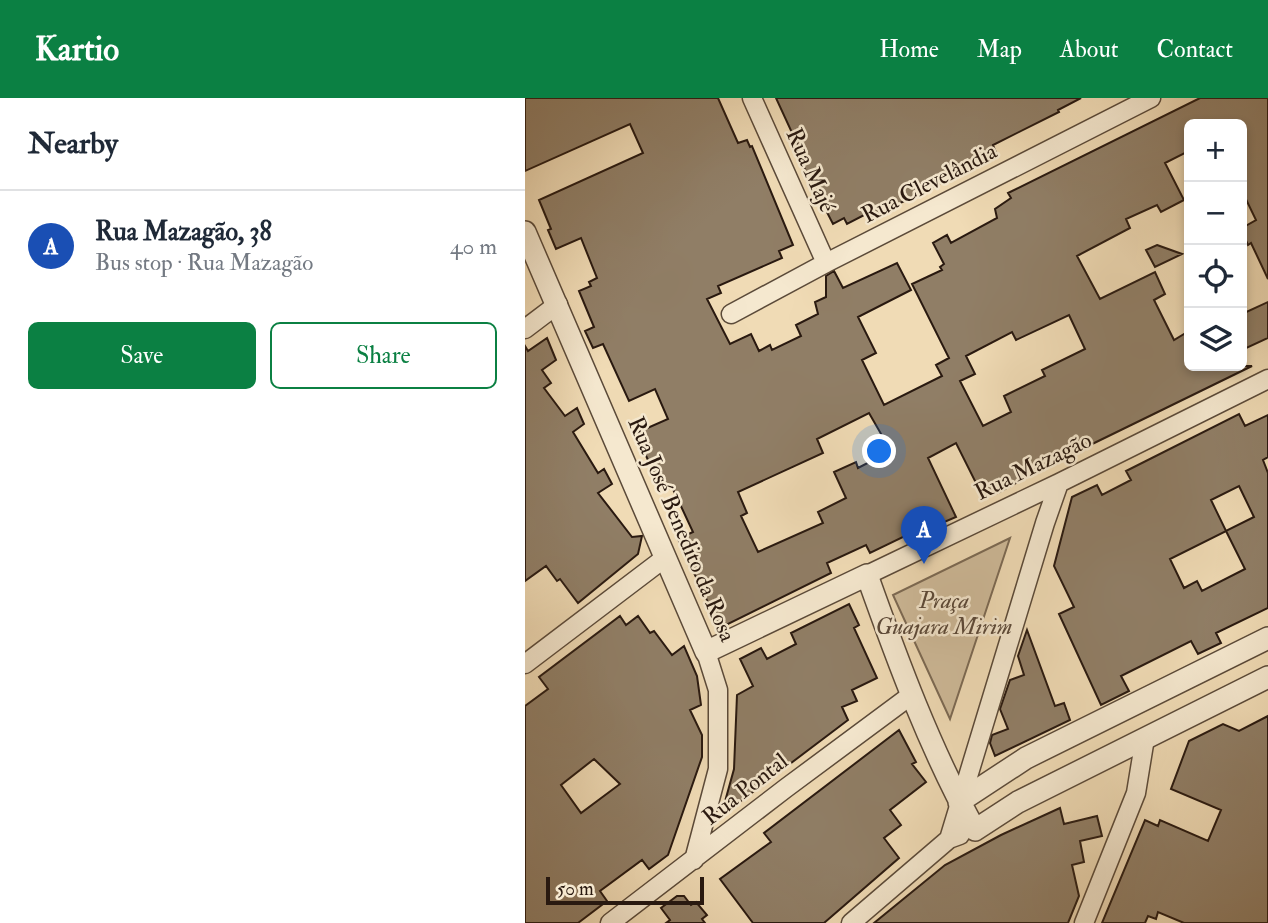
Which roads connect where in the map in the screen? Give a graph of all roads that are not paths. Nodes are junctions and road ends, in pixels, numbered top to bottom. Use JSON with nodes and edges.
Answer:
{"nodes":[{"id":1,"x":752,"y":98,"type":"edge"},
{"id":2,"x":1151,"y":98,"type":"edge"},
{"id":3,"x":525,"y":232,"type":"edge"},
{"id":4,"x":826,"y":263,"type":"junction"},
{"id":5,"x":558,"y":304,"type":"junction"},
{"id":6,"x":731,"y":314,"type":"dead end"},
{"id":7,"x":525,"y":329,"type":"edge"},
{"id":8,"x":1268,"y":379,"type":"edge"},
{"id":9,"x":1059,"y":483,"type":"junction"},
{"id":10,"x":666,"y":557,"type":"junction"},
{"id":11,"x":867,"y":575,"type":"junction"},
{"id":12,"x":1268,"y":638,"type":"edge"},
{"id":13,"x":706,"y":652,"type":"junction"},
{"id":14,"x":525,"y":664,"type":"edge"},
{"id":15,"x":1268,"y":677,"type":"edge"},
{"id":16,"x":910,"y":696,"type":"junction"},
{"id":17,"x":1145,"y":738,"type":"junction"},
{"id":18,"x":959,"y":802,"type":"junction"},
{"id":19,"x":975,"y":830,"type":"junction"},
{"id":20,"x":949,"y":839,"type":"junction"},
{"id":21,"x":694,"y":860,"type":"junction"},
{"id":22,"x":610,"y":923,"type":"edge"},
{"id":23,"x":851,"y":923,"type":"edge"},
{"id":24,"x":1084,"y":923,"type":"edge"}],
"edges":[{"from":1,"to":4,"type":"street","name":"Rua Majé"},
{"from":2,"to":4,"type":"street","name":"Rua Clevelândia"},
{"from":3,"to":5,"type":"street","name":"Rua José Benedito da Rosa"},
{"from":4,"to":6,"type":"street","name":"Rua Clevelândia"},
{"from":5,"to":7,"type":"street"},
{"from":5,"to":10,"type":"street","name":"Rua José Benedito da Rosa"},
{"from":8,"to":9,"type":"street","name":"Rua Mazagão"},
{"from":9,"to":11,"type":"street","name":"Rua Mazagão"},
{"from":9,"to":18,"type":"street"},
{"from":10,"to":13,"type":"street","name":"Rua José Benedito da Rosa"},
{"from":10,"to":14,"type":"street"},
{"from":11,"to":13,"type":"street","name":"Rua Mazagão"},
{"from":11,"to":16,"type":"street"},
{"from":12,"to":18,"type":"street"},
{"from":13,"to":21,"type":"street","name":"Rua José Benedito da Rosa"},
{"from":15,"to":17,"type":"street"},
{"from":16,"to":18,"type":"street"},
{"from":16,"to":21,"type":"street","name":"Rua Pontal"},
{"from":17,"to":19,"type":"street"},
{"from":17,"to":24,"type":"street"},
{"from":18,"to":19,"type":"street"},
{"from":18,"to":20,"type":"street"},
{"from":19,"to":20,"type":"street"},
{"from":20,"to":23,"type":"street"},
{"from":21,"to":22,"type":"street","name":"Rua Pontal"}]}
